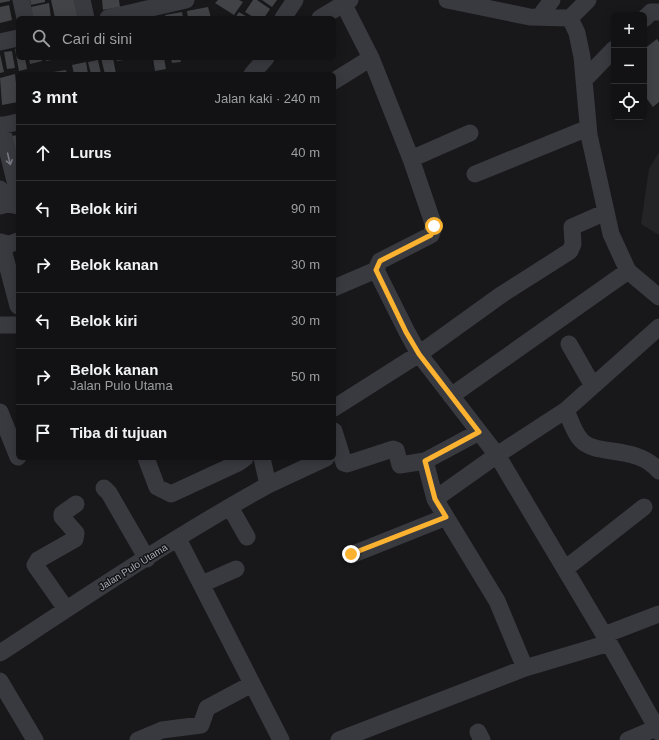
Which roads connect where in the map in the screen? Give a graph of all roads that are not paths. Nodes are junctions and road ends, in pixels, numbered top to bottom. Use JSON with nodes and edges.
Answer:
{"nodes":[{"id":1,"x":21,"y":0,"type":"edge"},
{"id":2,"x":82,"y":0,"type":"edge"},
{"id":3,"x":186,"y":0,"type":"edge"},
{"id":4,"x":295,"y":0,"type":"edge"},
{"id":5,"x":446,"y":0,"type":"edge"},
{"id":6,"x":552,"y":0,"type":"edge"},
{"id":7,"x":588,"y":0,"type":"edge"},
{"id":8,"x":347,"y":1,"type":"edge"},
{"id":9,"x":659,"y":12,"type":"edge"},
{"id":10,"x":25,"y":16,"type":"edge"},
{"id":11,"x":86,"y":16,"type":"edge"},
{"id":12,"x":117,"y":16,"type":"edge"},
{"id":13,"x":283,"y":16,"type":"edge"},
{"id":14,"x":323,"y":16,"type":"edge"},
{"id":15,"x":540,"y":16,"type":"junction"},
{"id":16,"x":647,"y":16,"type":"edge"},
{"id":17,"x":574,"y":25,"type":"junction"},
{"id":18,"x":16,"y":38,"type":"edge"},
{"id":19,"x":0,"y":42,"type":"edge"},
{"id":20,"x":611,"y":52,"type":"edge"},
{"id":21,"x":371,"y":58,"type":"junction"},
{"id":22,"x":264,"y":60,"type":"edge"},
{"id":23,"x":254,"y":72,"type":"edge"},
{"id":24,"x":336,"y":80,"type":"edge"},
{"id":25,"x":584,"y":80,"type":"junction"},
{"id":26,"x":16,"y":122,"type":"edge"},
{"id":27,"x":0,"y":126,"type":"edge"},
{"id":28,"x":588,"y":128,"type":"junction"},
{"id":29,"x":470,"y":133,"type":"dead end"},
{"id":30,"x":411,"y":159,"type":"junction"},
{"id":31,"x":475,"y":174,"type":"dead end"},
{"id":32,"x":16,"y":186,"type":"edge"},
{"id":33,"x":606,"y":212,"type":"junction"},
{"id":34,"x":0,"y":242,"type":"edge"},
{"id":35,"x":16,"y":242,"type":"edge"},
{"id":36,"x":376,"y":270,"type":"junction"},
{"id":37,"x":628,"y":271,"type":"junction"},
{"id":38,"x":336,"y":287,"type":"edge"},
{"id":39,"x":659,"y":297,"type":"edge"},
{"id":40,"x":16,"y":299,"type":"edge"},
{"id":41,"x":0,"y":325,"type":"edge"},
{"id":42,"x":16,"y":325,"type":"edge"},
{"id":43,"x":659,"y":327,"type":"edge"},
{"id":44,"x":570,"y":344,"type":"dead end"},
{"id":45,"x":419,"y":354,"type":"junction"},
{"id":46,"x":593,"y":386,"type":"junction"},
{"id":47,"x":451,"y":396,"type":"junction"},
{"id":48,"x":336,"y":407,"type":"edge"},
{"id":49,"x":566,"y":410,"type":"junction"},
{"id":50,"x":0,"y":412,"type":"edge"},
{"id":51,"x":479,"y":432,"type":"junction"},
{"id":52,"x":16,"y":452,"type":"edge"},
{"id":53,"x":497,"y":455,"type":"junction"},
{"id":54,"x":336,"y":457,"type":"edge"},
{"id":55,"x":147,"y":460,"type":"edge"},
{"id":56,"x":242,"y":460,"type":"edge"},
{"id":57,"x":262,"y":460,"type":"edge"},
{"id":58,"x":323,"y":460,"type":"edge"},
{"id":59,"x":425,"y":461,"type":"junction"},
{"id":60,"x":659,"y":471,"type":"edge"},
{"id":61,"x":268,"y":485,"type":"junction"},
{"id":62,"x":104,"y":488,"type":"dead end"},
{"id":63,"x":435,"y":499,"type":"junction"},
{"id":64,"x":76,"y":504,"type":"dead end"},
{"id":65,"x":230,"y":507,"type":"junction"},
{"id":66,"x":644,"y":507,"type":"dead end"},
{"id":67,"x":446,"y":517,"type":"junction"},
{"id":68,"x":247,"y":538,"type":"dead end"},
{"id":69,"x":178,"y":539,"type":"junction"},
{"id":70,"x":351,"y":554,"type":"dead end"},
{"id":71,"x":146,"y":559,"type":"junction"},
{"id":72,"x":236,"y":569,"type":"dead end"},
{"id":73,"x":565,"y":569,"type":"junction"},
{"id":74,"x":202,"y":584,"type":"junction"},
{"id":75,"x":66,"y":609,"type":"junction"},
{"id":76,"x":659,"y":614,"type":"edge"},
{"id":77,"x":607,"y":639,"type":"junction"},
{"id":78,"x":0,"y":653,"type":"edge"},
{"id":79,"x":525,"y":668,"type":"junction"},
{"id":80,"x":0,"y":681,"type":"edge"},
{"id":81,"x":252,"y":684,"type":"junction"},
{"id":82,"x":658,"y":730,"type":"edge"},
{"id":83,"x":36,"y":740,"type":"edge"},
{"id":84,"x":138,"y":740,"type":"edge"},
{"id":85,"x":281,"y":740,"type":"edge"},
{"id":86,"x":339,"y":740,"type":"edge"},
{"id":87,"x":628,"y":740,"type":"edge"}],
"edges":[{"from":1,"to":10,"type":"street"},
{"from":2,"to":11,"type":"street"},
{"from":3,"to":12,"type":"street"},
{"from":4,"to":13,"type":"street"},
{"from":5,"to":15,"type":"street"},
{"from":6,"to":15,"type":"street"},
{"from":7,"to":17,"type":"street"},
{"from":8,"to":14,"type":"street"},
{"from":8,"to":21,"type":"street"},
{"from":9,"to":16,"type":"street"},
{"from":15,"to":17,"type":"street"},
{"from":17,"to":25,"type":"street"},
{"from":18,"to":19,"type":"street"},
{"from":20,"to":25,"type":"street"},
{"from":21,"to":24,"type":"street"},
{"from":21,"to":30,"type":"street"},
{"from":22,"to":23,"type":"street"},
{"from":25,"to":28,"type":"street"},
{"from":26,"to":27,"type":"street"},
{"from":27,"to":32,"type":"street","one_way":true},
{"from":28,"to":31,"type":"street"},
{"from":28,"to":33,"type":"street"},
{"from":29,"to":30,"type":"street"},
{"from":30,"to":36,"type":"street"},
{"from":33,"to":37,"type":"street"},
{"from":33,"to":45,"type":"street"},
{"from":34,"to":35,"type":"street"},
{"from":34,"to":40,"type":"street"},
{"from":36,"to":38,"type":"street"},
{"from":36,"to":45,"type":"street"},
{"from":37,"to":39,"type":"street"},
{"from":37,"to":47,"type":"street"},
{"from":41,"to":42,"type":"street"},
{"from":43,"to":46,"type":"street"},
{"from":44,"to":46,"type":"street"},
{"from":45,"to":47,"type":"street"},
{"from":45,"to":48,"type":"street"},
{"from":46,"to":49,"type":"street"},
{"from":47,"to":51,"type":"street"},
{"from":49,"to":53,"type":"street"},
{"from":49,"to":60,"type":"street"},
{"from":50,"to":52,"type":"street"},
{"from":51,"to":53,"type":"street"},
{"from":51,"to":59,"type":"street"},
{"from":53,"to":63,"type":"street"},
{"from":53,"to":73,"type":"street"},
{"from":54,"to":59,"type":"street"},
{"from":55,"to":56,"type":"street"},
{"from":57,"to":61,"type":"street"},
{"from":58,"to":61,"type":"street","name":"Jalan Pulo Utama"},
{"from":59,"to":63,"type":"street"},
{"from":61,"to":65,"type":"street","name":"Jalan Pulo Utama"},
{"from":62,"to":71,"type":"street"},
{"from":63,"to":67,"type":"street"},
{"from":64,"to":75,"type":"street"},
{"from":65,"to":68,"type":"street"},
{"from":65,"to":69,"type":"street","name":"Jalan Pulo Utama"},
{"from":66,"to":73,"type":"street"},
{"from":67,"to":70,"type":"street"},
{"from":67,"to":79,"type":"street"},
{"from":69,"to":71,"type":"street","name":"Jalan Pulo Utama"},
{"from":69,"to":74,"type":"street"},
{"from":71,"to":75,"type":"street","name":"Jalan Pulo Utama"},
{"from":72,"to":74,"type":"street"},
{"from":73,"to":77,"type":"street"},
{"from":74,"to":81,"type":"street"},
{"from":75,"to":78,"type":"street","name":"Jalan Pulo Utama"},
{"from":76,"to":77,"type":"street"},
{"from":77,"to":79,"type":"street"},
{"from":77,"to":82,"type":"street"},
{"from":79,"to":86,"type":"street"},
{"from":80,"to":83,"type":"street"},
{"from":81,"to":84,"type":"street"},
{"from":81,"to":85,"type":"street"},
{"from":82,"to":87,"type":"street"}]}
